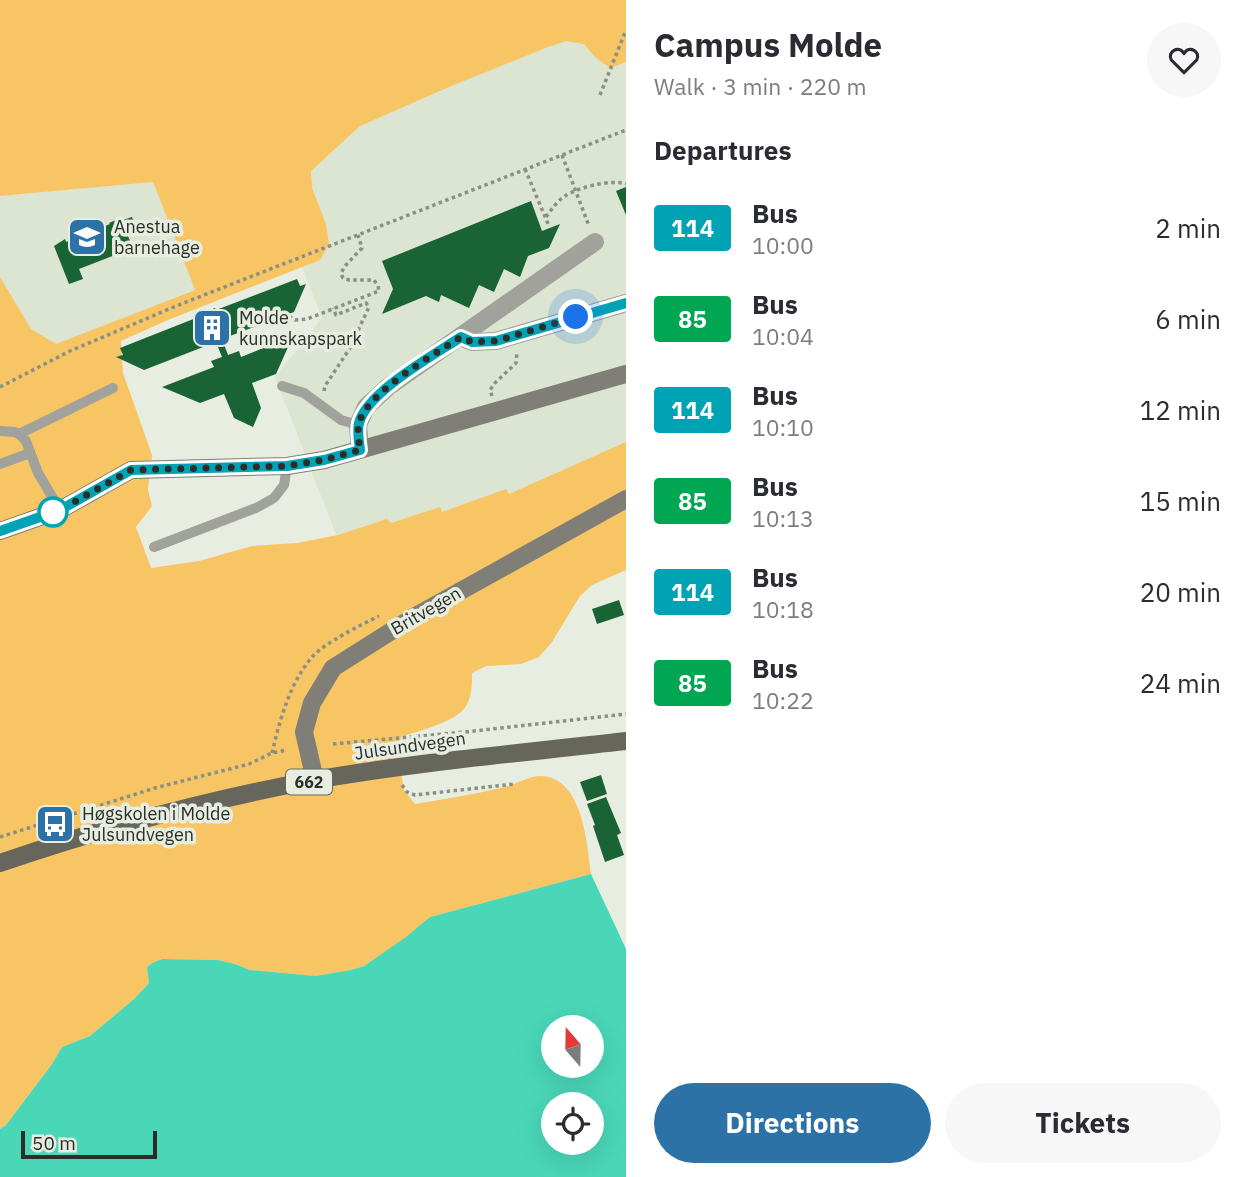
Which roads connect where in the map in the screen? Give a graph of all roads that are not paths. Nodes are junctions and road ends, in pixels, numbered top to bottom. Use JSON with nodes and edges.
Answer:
{"nodes":[{"id":1,"x":595,"y":242,"type":"road end"},
{"id":2,"x":626,"y":303,"type":"edge"},
{"id":3,"x":461,"y":337,"type":"junction"},
{"id":4,"x":626,"y":374,"type":"edge"},
{"id":5,"x":282,"y":386,"type":"dead end"},
{"id":6,"x":113,"y":388,"type":"dead end"},
{"id":7,"x":358,"y":425,"type":"junction"},
{"id":8,"x":0,"y":431,"type":"edge"},
{"id":9,"x":19,"y":434,"type":"junction"},
{"id":10,"x":360,"y":450,"type":"junction"},
{"id":11,"x":30,"y":453,"type":"junction"},
{"id":12,"x":0,"y":464,"type":"edge"},
{"id":13,"x":287,"y":466,"type":"junction"},
{"id":14,"x":626,"y":499,"type":"edge"},
{"id":15,"x":60,"y":510,"type":"junction"},
{"id":16,"x":0,"y":531,"type":"edge"},
{"id":17,"x":154,"y":547,"type":"dead end"},
{"id":18,"x":626,"y":741,"type":"edge"},
{"id":19,"x":315,"y":780,"type":"junction"},
{"id":20,"x":0,"y":863,"type":"edge"}],
"edges":[{"from":1,"to":3,"type":"street"},
{"from":2,"to":3,"type":"street"},
{"from":3,"to":7,"type":"street"},
{"from":4,"to":10,"type":"street"},
{"from":5,"to":7,"type":"lane"},
{"from":6,"to":9,"type":"lane"},
{"from":7,"to":10,"type":"street"},
{"from":8,"to":9,"type":"lane"},
{"from":9,"to":11,"type":"lane"},
{"from":10,"to":13,"type":"street"},
{"from":11,"to":12,"type":"lane"},
{"from":11,"to":15,"type":"lane"},
{"from":13,"to":15,"type":"street"},
{"from":13,"to":17,"type":"lane"},
{"from":14,"to":19,"type":"street","name":"Britvegen"},
{"from":15,"to":16,"type":"street"},
{"from":18,"to":19,"type":"main road","name":"Julsundvegen","number":"662"},
{"from":19,"to":20,"type":"main road","name":"Julsundvegen","number":"662"}]}
